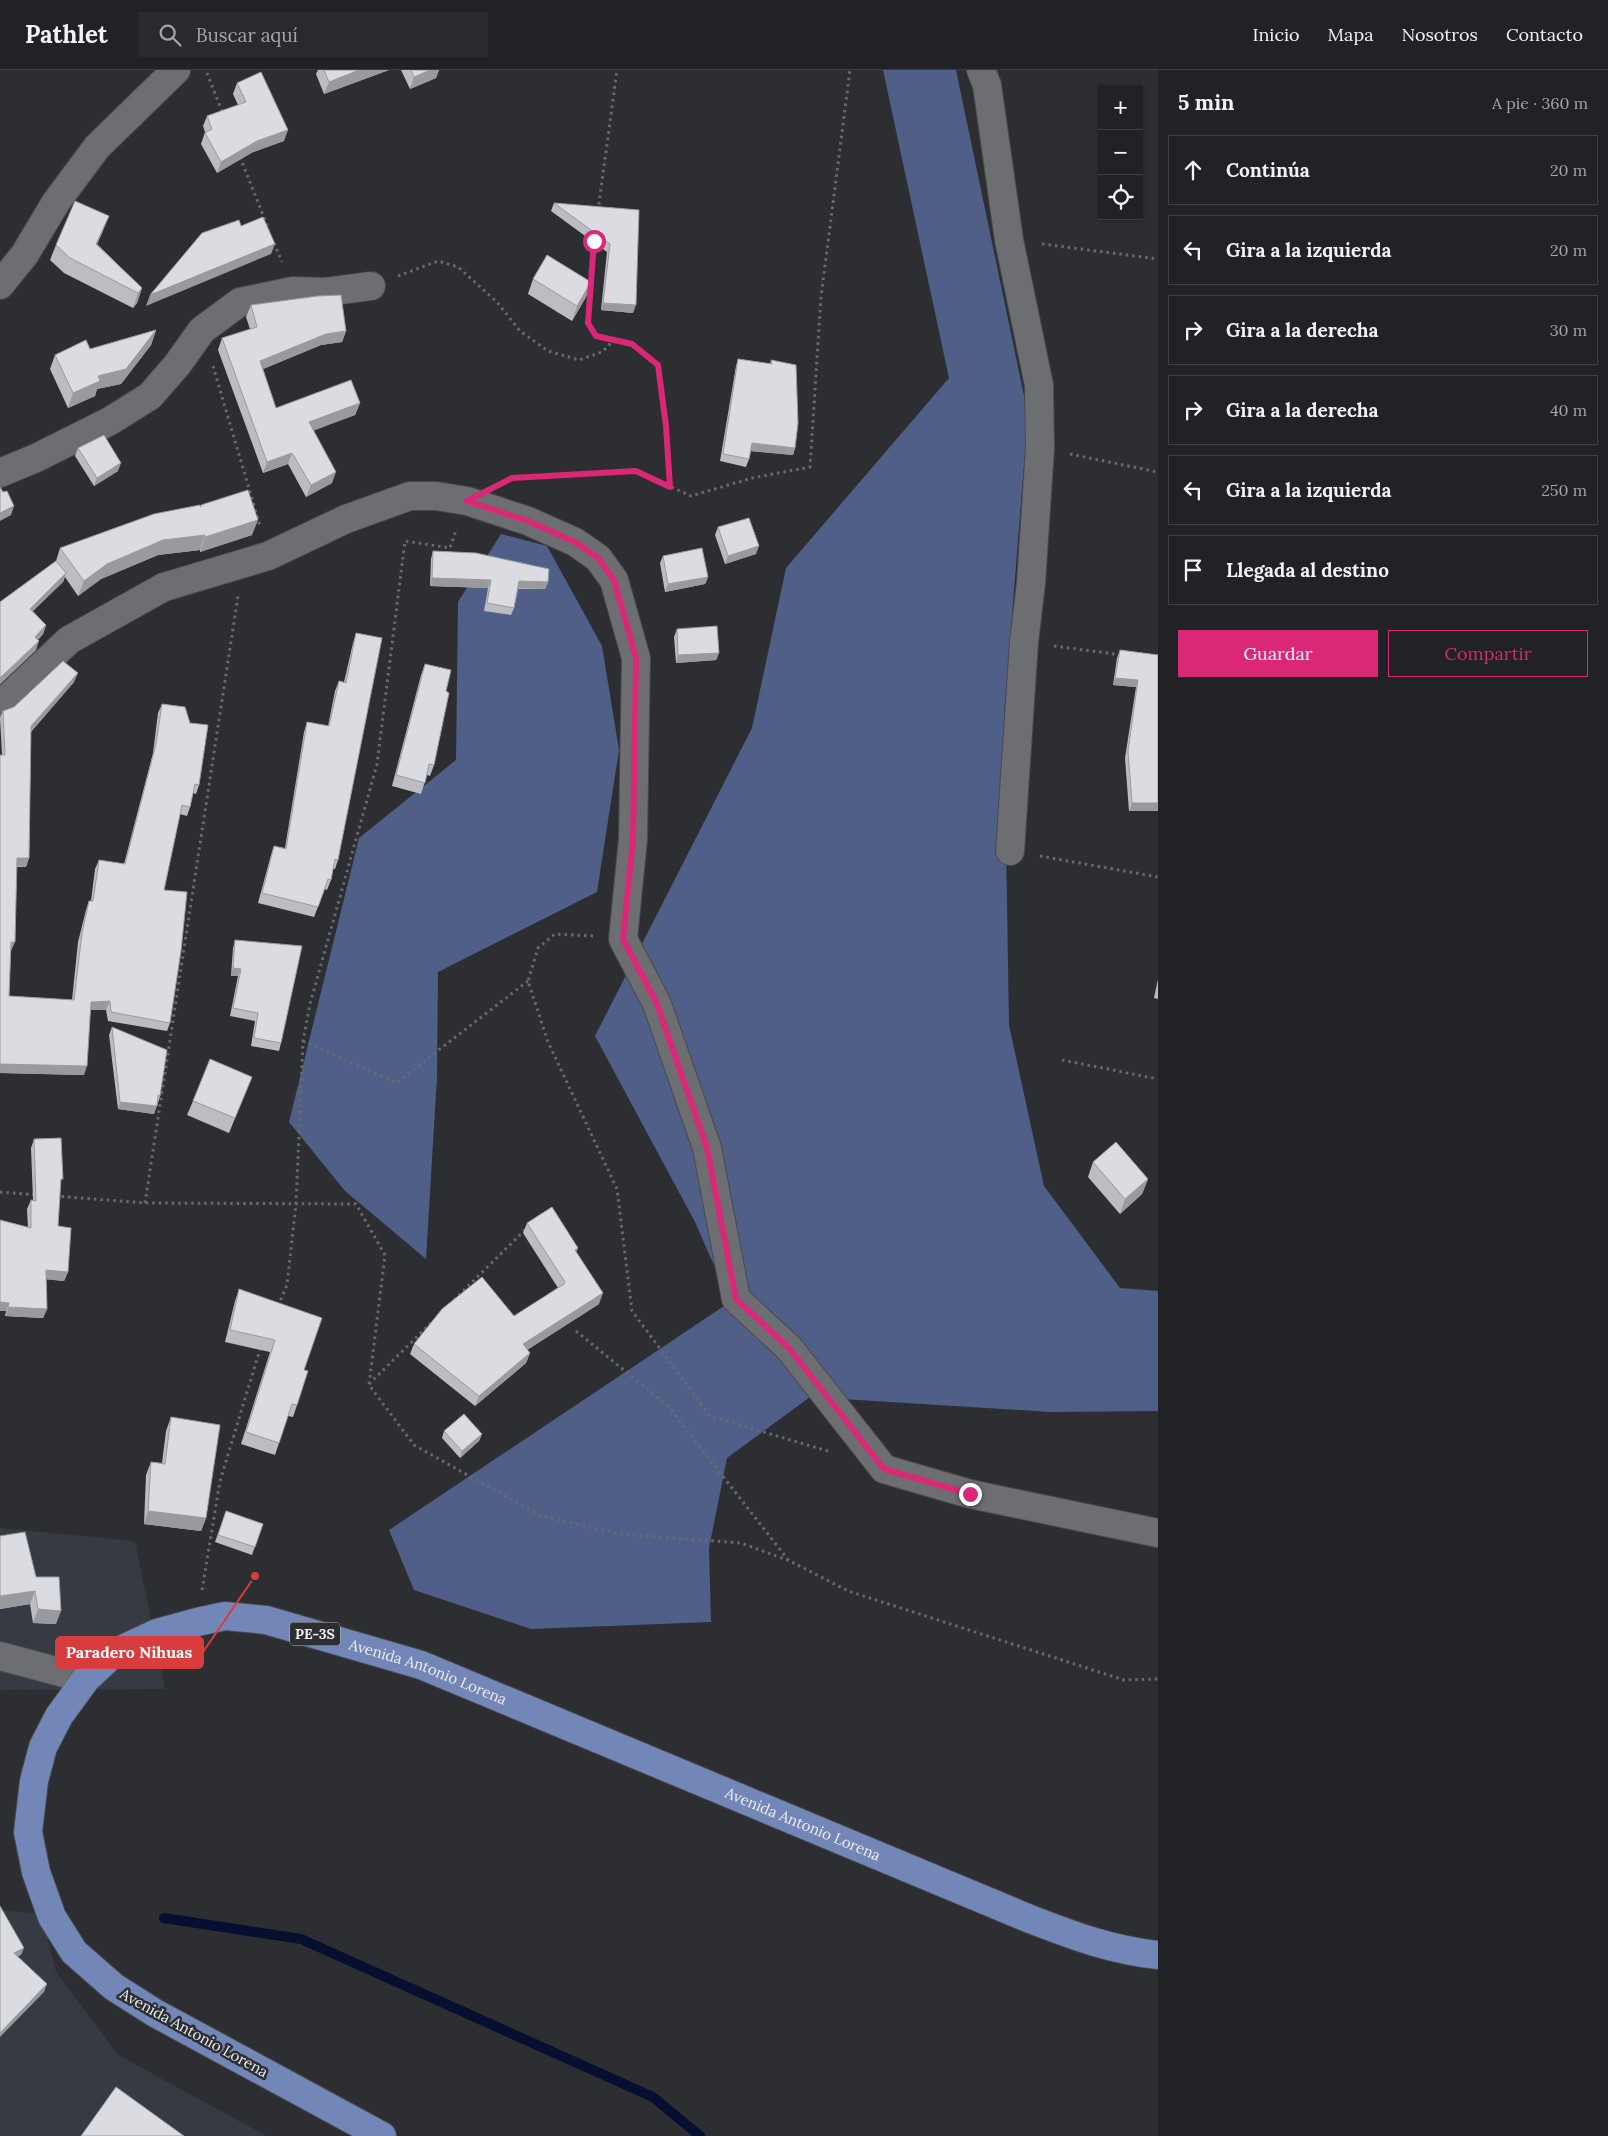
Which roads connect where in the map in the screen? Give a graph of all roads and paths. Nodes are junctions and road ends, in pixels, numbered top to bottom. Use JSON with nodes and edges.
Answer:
{"nodes":[{"id":1,"x":176,"y":70,"type":"edge"},
{"id":2,"x":206,"y":70,"type":"edge"},
{"id":3,"x":617,"y":70,"type":"edge"},
{"id":4,"x":850,"y":70,"type":"edge"},
{"id":5,"x":981,"y":70,"type":"edge"},
{"id":6,"x":224,"y":116,"type":"edge"},
{"id":7,"x":238,"y":153,"type":"edge"},
{"id":8,"x":598,"y":213,"type":"edge"},
{"id":9,"x":595,"y":232,"type":"edge"},
{"id":10,"x":1009,"y":240,"type":"junction"},
{"id":11,"x":1158,"y":259,"type":"edge"},
{"id":12,"x":0,"y":285,"type":"edge"},
{"id":13,"x":372,"y":286,"type":"joint"},
{"id":14,"x":293,"y":291,"type":"junction"},
{"id":15,"x":202,"y":330,"type":"junction"},
{"id":16,"x":614,"y":340,"type":"junction"},
{"id":17,"x":1040,"y":448,"type":"junction"},
{"id":18,"x":1158,"y":472,"type":"edge"},
{"id":19,"x":0,"y":474,"type":"edge"},
{"id":20,"x":670,"y":487,"type":"junction"},
{"id":21,"x":467,"y":501,"type":"junction"},
{"id":22,"x":268,"y":556,"type":"junction"},
{"id":23,"x":239,"y":595,"type":"dead end"},
{"id":24,"x":1024,"y":642,"type":"junction"},
{"id":25,"x":1129,"y":656,"type":"edge"},
{"id":26,"x":0,"y":705,"type":"edge"},
{"id":27,"x":1010,"y":850,"type":"joint"},
{"id":28,"x":1158,"y":877,"type":"edge"},
{"id":29,"x":623,"y":939,"type":"junction"},
{"id":30,"x":528,"y":981,"type":"junction"},
{"id":31,"x":303,"y":1041,"type":"junction"},
{"id":32,"x":1062,"y":1060,"type":"dead end"},
{"id":33,"x":1158,"y":1079,"type":"edge"},
{"id":34,"x":0,"y":1192,"type":"edge"},
{"id":35,"x":144,"y":1203,"type":"junction"},
{"id":36,"x":296,"y":1204,"type":"junction"},
{"id":37,"x":541,"y":1214,"type":"edge"},
{"id":38,"x":451,"y":1303,"type":"edge"},
{"id":39,"x":276,"y":1309,"type":"edge"},
{"id":40,"x":437,"y":1316,"type":"edge"},
{"id":41,"x":576,"y":1331,"type":"dead end"},
{"id":42,"x":262,"y":1341,"type":"edge"},
{"id":43,"x":369,"y":1385,"type":"junction"},
{"id":44,"x":838,"y":1455,"type":"dead end"},
{"id":45,"x":1158,"y":1533,"type":"edge"},
{"id":46,"x":790,"y":1561,"type":"junction"},
{"id":47,"x":197,"y":1622,"type":"junction"},
{"id":48,"x":0,"y":1656,"type":"edge"},
{"id":49,"x":86,"y":1679,"type":"junction"},
{"id":50,"x":1158,"y":1679,"type":"edge"},
{"id":51,"x":1158,"y":1956,"type":"edge"},
{"id":52,"x":382,"y":2136,"type":"edge"}],
"edges":[{"from":1,"to":12,"type":"street"},
{"from":2,"to":6,"type":"path"},
{"from":3,"to":8,"type":"path"},
{"from":4,"to":20,"type":"path"},
{"from":5,"to":10,"type":"street"},
{"from":7,"to":14,"type":"path"},
{"from":9,"to":16,"type":"path"},
{"from":10,"to":11,"type":"path"},
{"from":10,"to":17,"type":"street"},
{"from":13,"to":14,"type":"street"},
{"from":13,"to":16,"type":"path"},
{"from":14,"to":15,"type":"street"},
{"from":15,"to":19,"type":"street"},
{"from":15,"to":22,"type":"path"},
{"from":16,"to":20,"type":"path"},
{"from":17,"to":18,"type":"path"},
{"from":17,"to":24,"type":"street"},
{"from":20,"to":21,"type":"path"},
{"from":21,"to":22,"type":"street"},
{"from":21,"to":29,"type":"street"},
{"from":21,"to":31,"type":"path"},
{"from":22,"to":26,"type":"street"},
{"from":23,"to":35,"type":"path"},
{"from":24,"to":25,"type":"path"},
{"from":24,"to":27,"type":"street"},
{"from":27,"to":28,"type":"path"},
{"from":29,"to":30,"type":"path"},
{"from":29,"to":45,"type":"street"},
{"from":30,"to":31,"type":"path"},
{"from":30,"to":44,"type":"path"},
{"from":31,"to":36,"type":"path"},
{"from":32,"to":33,"type":"path"},
{"from":34,"to":35,"type":"path"},
{"from":35,"to":36,"type":"path"},
{"from":36,"to":39,"type":"path"},
{"from":36,"to":43,"type":"path"},
{"from":37,"to":38,"type":"path"},
{"from":40,"to":43,"type":"path"},
{"from":41,"to":46,"type":"path"},
{"from":42,"to":47,"type":"path"},
{"from":43,"to":46,"type":"path"},
{"from":46,"to":50,"type":"path"},
{"from":47,"to":49,"type":"highway","name":"Avenida Antonio Lorena","number":"PE-3S"},
{"from":47,"to":51,"type":"highway","name":"Avenida Antonio Lorena","number":"PE-3S"},
{"from":48,"to":49,"type":"street"},
{"from":49,"to":52,"type":"highway","name":"Avenida Antonio Lorena","number":"PE-3S"}]}
